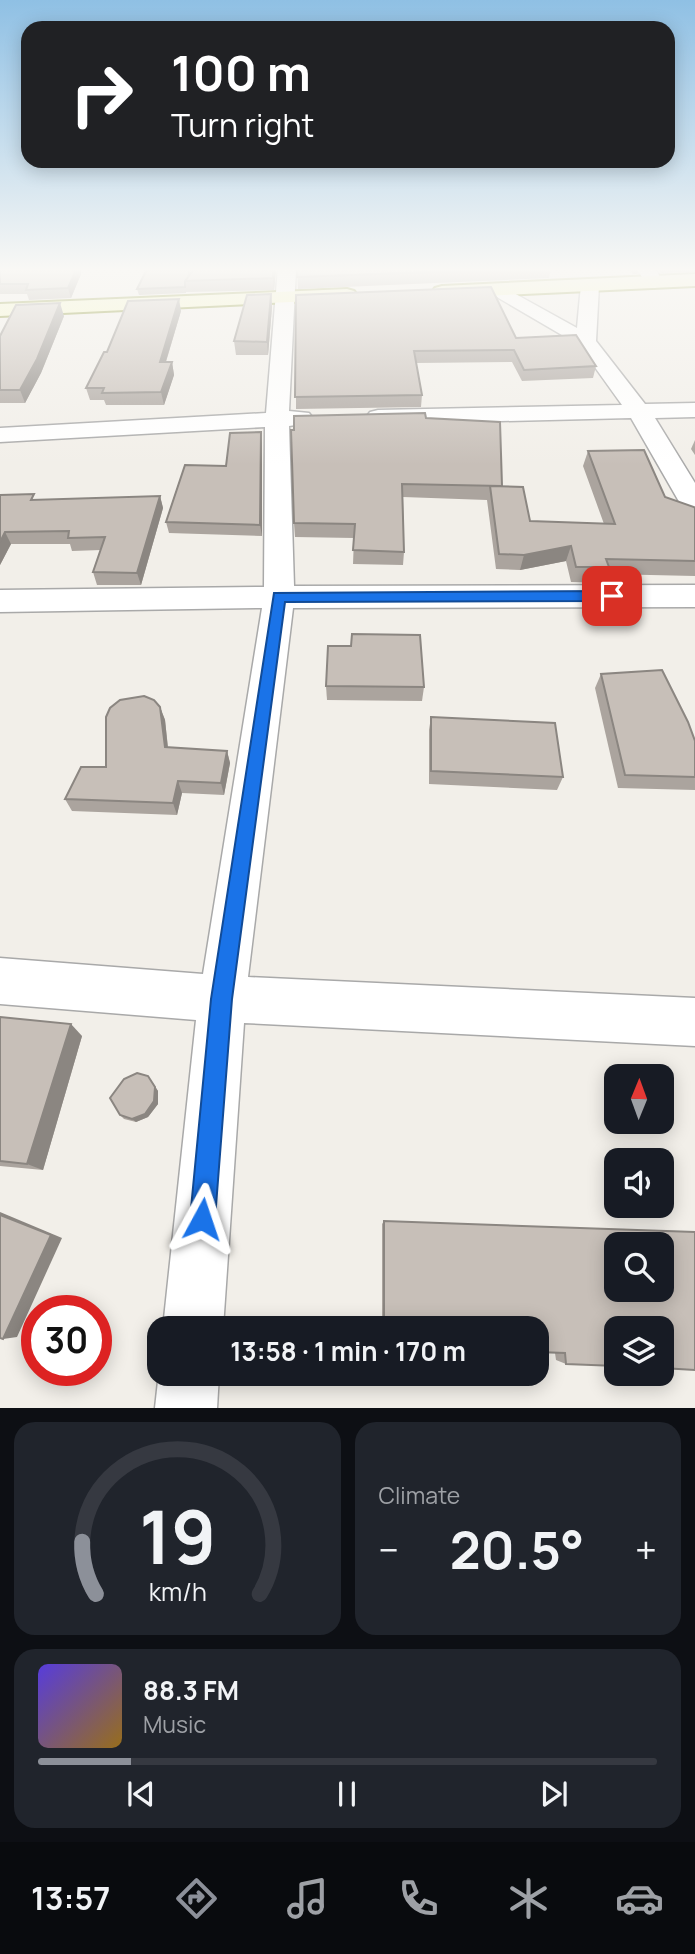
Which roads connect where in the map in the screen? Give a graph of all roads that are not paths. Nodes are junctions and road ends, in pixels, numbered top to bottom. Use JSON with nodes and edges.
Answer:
{"nodes":[{"id":1,"x":282,"y":334,"type":"edge"},
{"id":2,"x":573,"y":334,"type":"edge"},
{"id":3,"x":587,"y":334,"type":"edge"},
{"id":4,"x":586,"y":341,"type":"junction"},
{"id":5,"x":695,"y":410,"type":"edge"},
{"id":6,"x":640,"y":413,"type":"junction"},
{"id":7,"x":319,"y":418,"type":"edge"},
{"id":8,"x":361,"y":418,"type":"edge"},
{"id":9,"x":277,"y":419,"type":"junction"},
{"id":10,"x":0,"y":435,"type":"edge"},
{"id":11,"x":695,"y":505,"type":"edge"},
{"id":12,"x":695,"y":596,"type":"edge"},
{"id":13,"x":279,"y":597,"type":"junction"},
{"id":14,"x":0,"y":601,"type":"edge"},
{"id":15,"x":0,"y":981,"type":"edge"},
{"id":16,"x":222,"y":999,"type":"junction"},
{"id":17,"x":695,"y":1021,"type":"edge"},
{"id":18,"x":194,"y":1316,"type":"edge"},
{"id":19,"x":188,"y":1386,"type":"edge"},
{"id":20,"x":186,"y":1408,"type":"edge"}],
"edges":[{"from":1,"to":9,"type":"street"},
{"from":2,"to":4,"type":"street"},
{"from":3,"to":4,"type":"street"},
{"from":4,"to":6,"type":"street"},
{"from":5,"to":6,"type":"street"},
{"from":6,"to":8,"type":"street"},
{"from":6,"to":11,"type":"street"},
{"from":7,"to":9,"type":"street"},
{"from":9,"to":10,"type":"street"},
{"from":9,"to":13,"type":"street"},
{"from":12,"to":13,"type":"street"},
{"from":13,"to":14,"type":"street"},
{"from":13,"to":16,"type":"street"},
{"from":15,"to":16,"type":"street"},
{"from":16,"to":17,"type":"street"},
{"from":16,"to":18,"type":"street"},
{"from":19,"to":20,"type":"street"}]}
